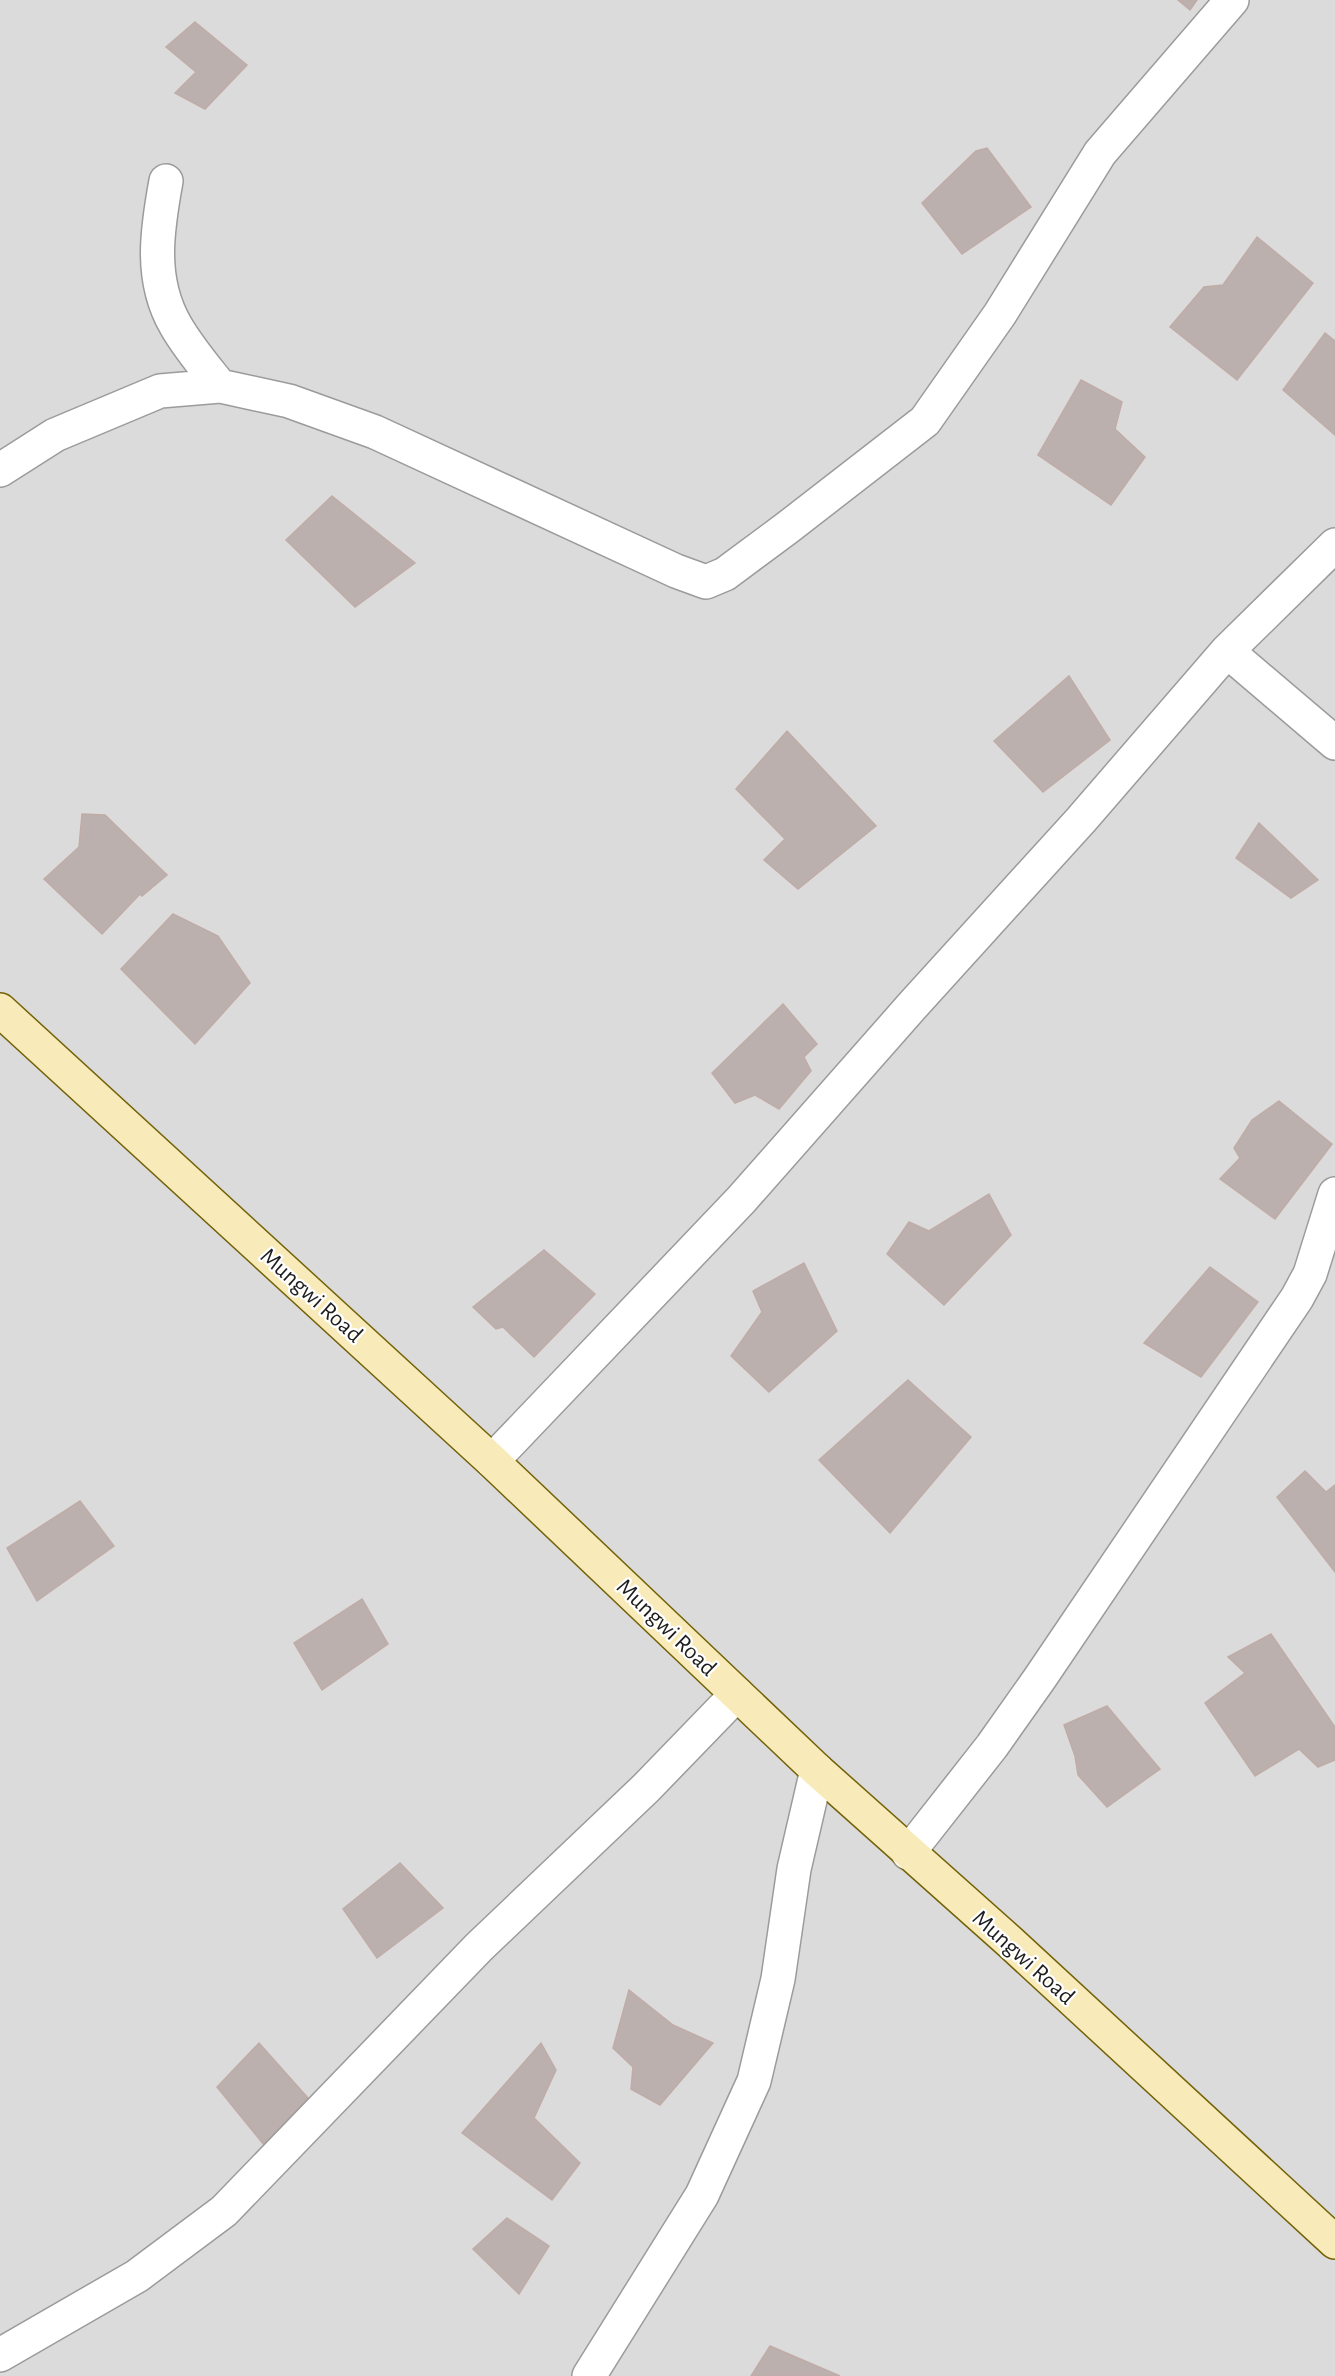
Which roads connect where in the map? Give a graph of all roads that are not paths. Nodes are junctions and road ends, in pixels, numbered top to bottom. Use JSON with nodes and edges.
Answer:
{"nodes":[{"id":1,"x":1232,"y":0,"type":"edge"},
{"id":2,"x":166,"y":181,"type":"dead end"},
{"id":3,"x":220,"y":386,"type":"junction"},
{"id":4,"x":0,"y":470,"type":"edge"},
{"id":5,"x":1335,"y":545,"type":"edge"},
{"id":6,"x":1227,"y":651,"type":"junction"},
{"id":7,"x":1335,"y":742,"type":"edge"},
{"id":8,"x":0,"y":1010,"type":"edge"},
{"id":9,"x":1335,"y":1194,"type":"edge"},
{"id":10,"x":492,"y":1461,"type":"junction"},
{"id":11,"x":737,"y":1694,"type":"junction"},
{"id":12,"x":817,"y":1770,"type":"junction"},
{"id":13,"x":908,"y":1853,"type":"junction"},
{"id":14,"x":1335,"y":2242,"type":"edge"},
{"id":15,"x":0,"y":2355,"type":"edge"},
{"id":16,"x":589,"y":2376,"type":"edge"}],
"edges":[{"from":1,"to":3,"type":"street"},
{"from":2,"to":3,"type":"street"},
{"from":3,"to":4,"type":"street"},
{"from":5,"to":6,"type":"street"},
{"from":6,"to":7,"type":"street"},
{"from":6,"to":10,"type":"street"},
{"from":8,"to":10,"type":"main road","name":"Mungwi Road"},
{"from":9,"to":13,"type":"street"},
{"from":10,"to":11,"type":"main road","name":"Mungwi Road"},
{"from":11,"to":12,"type":"main road","name":"Mungwi Road"},
{"from":11,"to":15,"type":"street"},
{"from":12,"to":13,"type":"main road","name":"Mungwi Road"},
{"from":12,"to":16,"type":"street"},
{"from":13,"to":14,"type":"main road","name":"Mungwi Road"}]}
